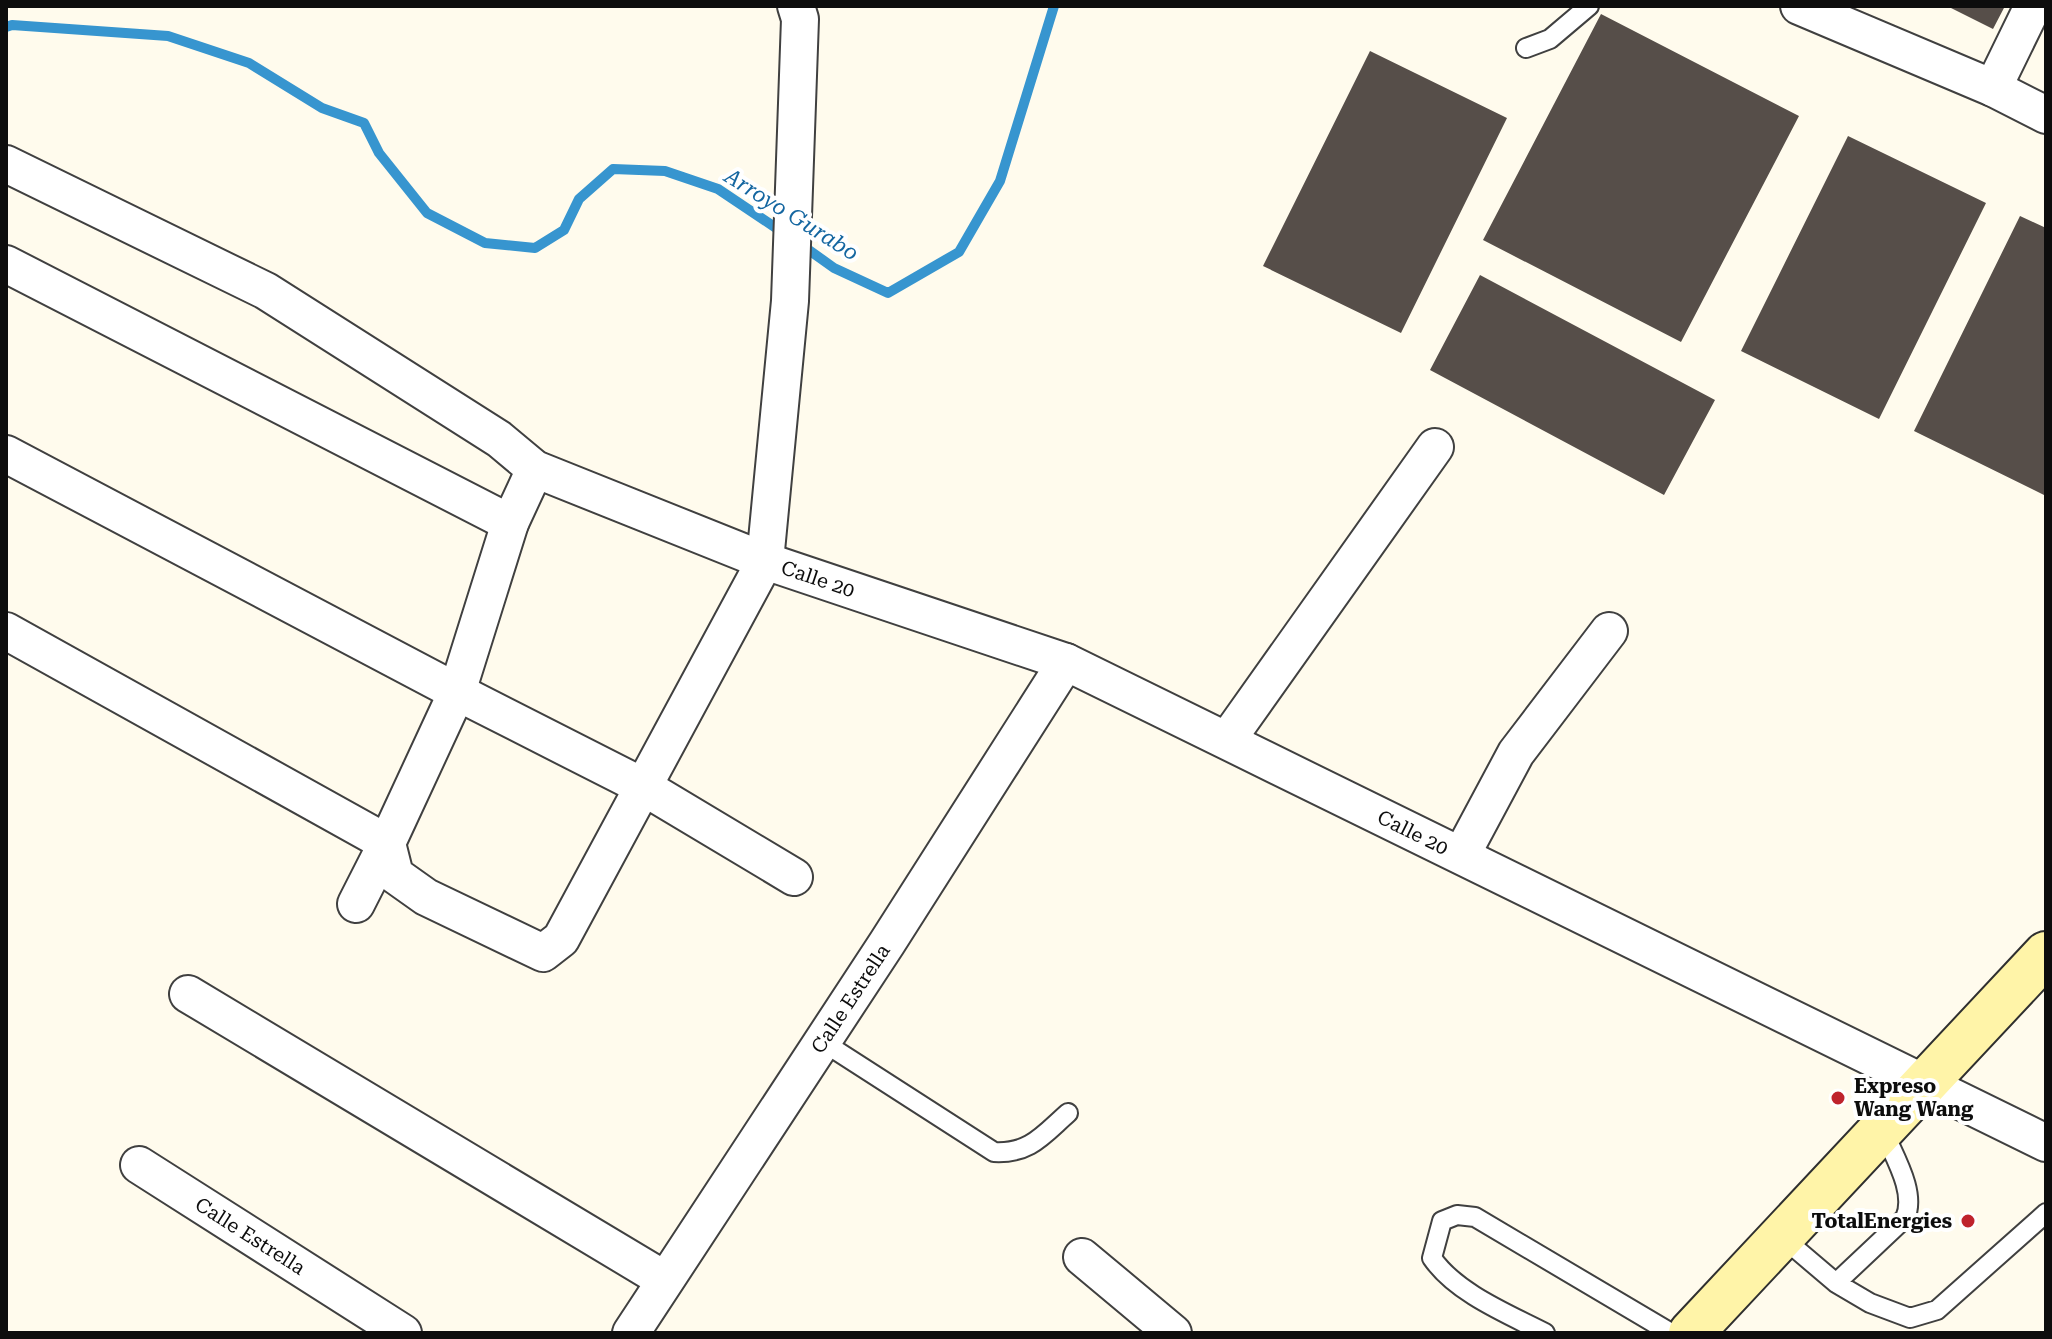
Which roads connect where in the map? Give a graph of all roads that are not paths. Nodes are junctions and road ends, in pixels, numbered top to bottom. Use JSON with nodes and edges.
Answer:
{"nodes":[{"id":1,"x":796,"y":6,"type":"edge"},
{"id":2,"x":1589,"y":6,"type":"edge"},
{"id":3,"x":1799,"y":6,"type":"edge"},
{"id":4,"x":2033,"y":6,"type":"edge"},
{"id":5,"x":1526,"y":48,"type":"dead end"},
{"id":6,"x":1993,"y":88,"type":"junction"},
{"id":7,"x":2046,"y":115,"type":"edge"},
{"id":8,"x":6,"y":164,"type":"edge"},
{"id":9,"x":6,"y":264,"type":"edge"},
{"id":10,"x":1435,"y":447,"type":"dead end"},
{"id":11,"x":6,"y":454,"type":"edge"},
{"id":12,"x":535,"y":469,"type":"junction"},
{"id":13,"x":510,"y":523,"type":"junction"},
{"id":14,"x":765,"y":561,"type":"junction"},
{"id":15,"x":6,"y":631,"type":"edge"},
{"id":16,"x":1609,"y":631,"type":"dead end"},
{"id":17,"x":1066,"y":662,"type":"junction"},
{"id":18,"x":457,"y":692,"type":"junction"},
{"id":19,"x":1227,"y":740,"type":"junction"},
{"id":20,"x":642,"y":786,"type":"junction"},
{"id":21,"x":387,"y":843,"type":"junction"},
{"id":22,"x":1462,"y":854,"type":"junction"},
{"id":23,"x":794,"y":877,"type":"dead end"},
{"id":24,"x":356,"y":904,"type":"dead end"},
{"id":25,"x":2046,"y":954,"type":"edge"},
{"id":26,"x":188,"y":994,"type":"dead end"},
{"id":27,"x":823,"y":1042,"type":"junction"},
{"id":28,"x":1927,"y":1083,"type":"junction"},
{"id":29,"x":1068,"y":1113,"type":"dead end"},
{"id":30,"x":1883,"y":1130,"type":"junction"},
{"id":31,"x":2046,"y":1143,"type":"edge"},
{"id":32,"x":139,"y":1165,"type":"dead end"},
{"id":33,"x":2046,"y":1213,"type":"edge"},
{"id":34,"x":1782,"y":1237,"type":"junction"},
{"id":35,"x":1082,"y":1257,"type":"dead end"},
{"id":36,"x":665,"y":1280,"type":"junction"},
{"id":37,"x":1836,"y":1283,"type":"junction"},
{"id":38,"x":403,"y":1333,"type":"edge"},
{"id":39,"x":631,"y":1333,"type":"edge"},
{"id":40,"x":1173,"y":1333,"type":"edge"},
{"id":41,"x":1545,"y":1333,"type":"edge"},
{"id":42,"x":1671,"y":1333,"type":"edge"},
{"id":43,"x":1691,"y":1333,"type":"edge"}],
"edges":[{"from":1,"to":14,"type":"street"},
{"from":2,"to":5,"type":"lane"},
{"from":3,"to":6,"type":"street"},
{"from":4,"to":6,"type":"street"},
{"from":6,"to":7,"type":"street"},
{"from":8,"to":12,"type":"street","name":"Calle 20"},
{"from":9,"to":13,"type":"street"},
{"from":10,"to":19,"type":"street"},
{"from":11,"to":18,"type":"street"},
{"from":12,"to":13,"type":"street"},
{"from":12,"to":14,"type":"street","name":"Calle 20"},
{"from":13,"to":18,"type":"street"},
{"from":14,"to":17,"type":"street","name":"Calle 20"},
{"from":14,"to":20,"type":"street"},
{"from":15,"to":21,"type":"street"},
{"from":16,"to":22,"type":"street"},
{"from":17,"to":19,"type":"street","name":"Calle 20"},
{"from":17,"to":27,"type":"street","name":"Calle Estrella"},
{"from":18,"to":20,"type":"street"},
{"from":18,"to":21,"type":"street"},
{"from":19,"to":22,"type":"street","name":"Calle 20"},
{"from":20,"to":21,"type":"street"},
{"from":20,"to":23,"type":"street"},
{"from":21,"to":24,"type":"street"},
{"from":22,"to":28,"type":"street","name":"Calle 20"},
{"from":25,"to":28,"type":"main road"},
{"from":26,"to":36,"type":"street"},
{"from":27,"to":29,"type":"lane"},
{"from":27,"to":36,"type":"street","name":"Calle Estrella"},
{"from":28,"to":30,"type":"main road"},
{"from":28,"to":31,"type":"street","name":"Calle 20"},
{"from":30,"to":34,"type":"main road"},
{"from":30,"to":37,"type":"lane"},
{"from":32,"to":38,"type":"street","name":"Calle Estrella"},
{"from":33,"to":37,"type":"lane"},
{"from":34,"to":37,"type":"lane"},
{"from":34,"to":43,"type":"main road"},
{"from":35,"to":40,"type":"street"},
{"from":36,"to":39,"type":"street","name":"Calle Estrella"},
{"from":41,"to":42,"type":"lane"}]}
